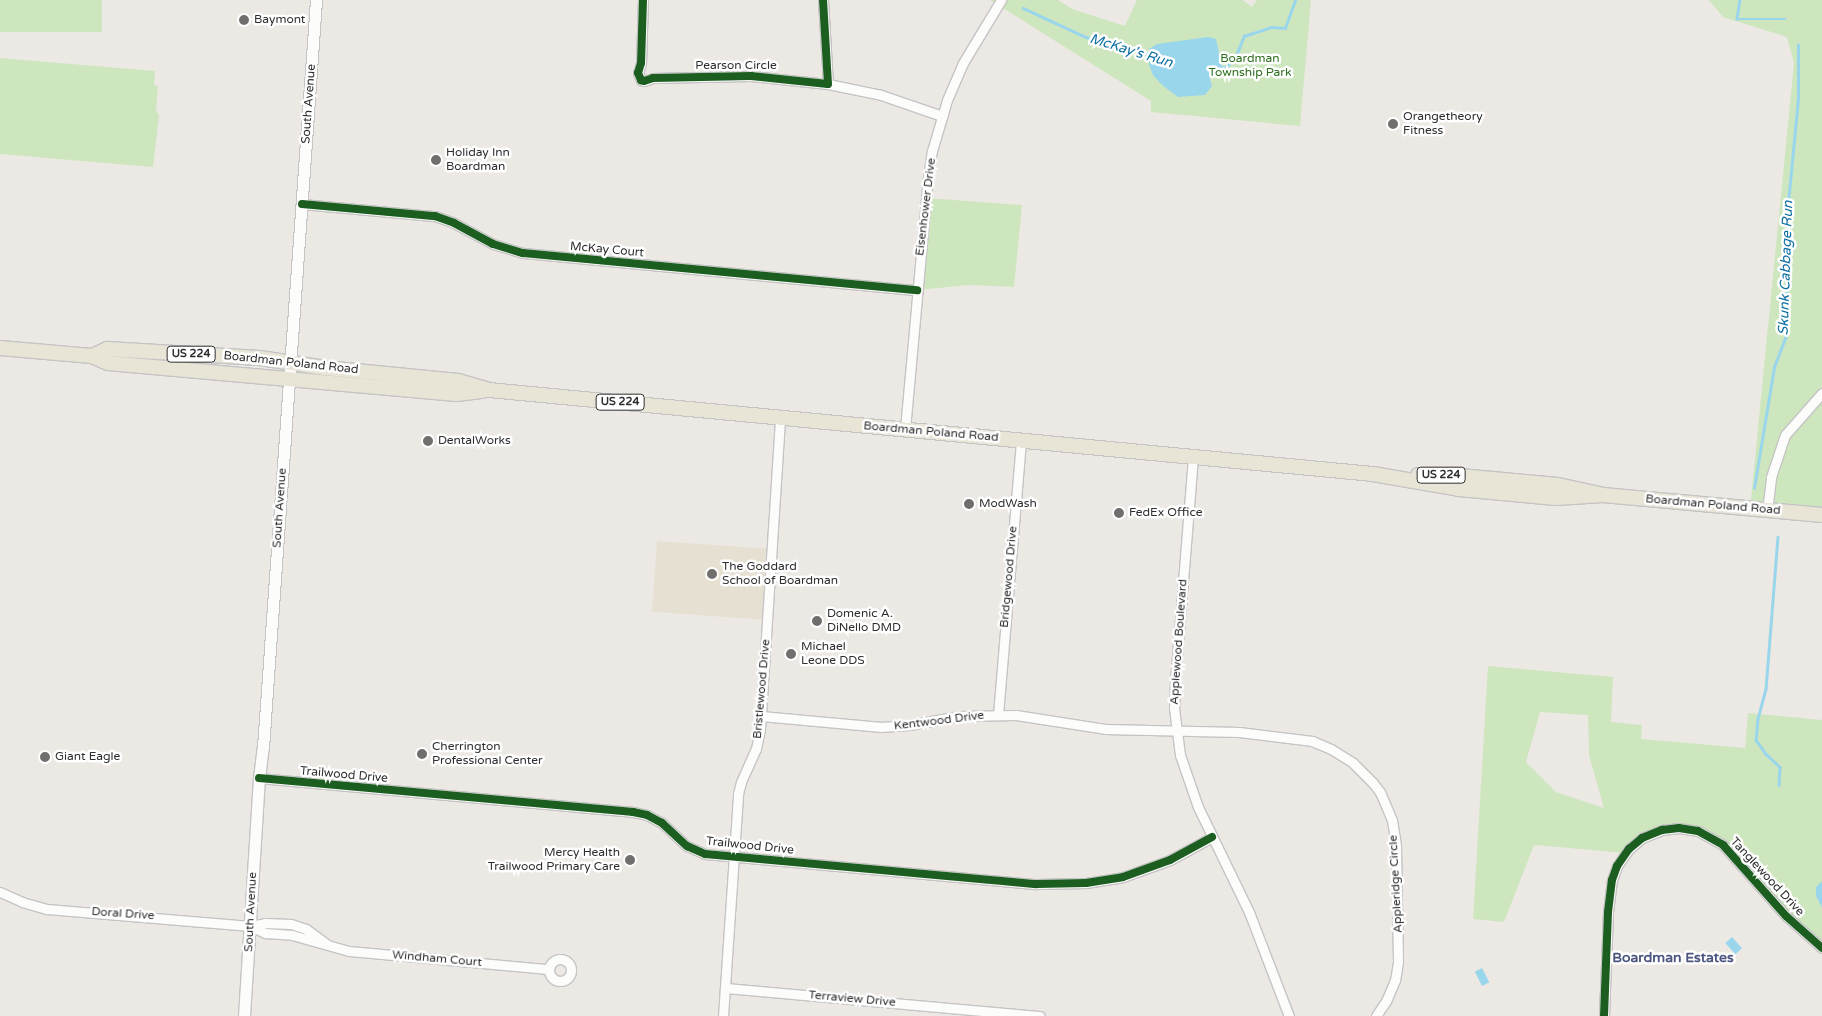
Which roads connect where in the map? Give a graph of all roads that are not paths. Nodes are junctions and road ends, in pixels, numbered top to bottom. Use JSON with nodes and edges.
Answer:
{"nodes":[{"id":1,"x":316,"y":0,"type":"edge"},
{"id":2,"x":643,"y":0,"type":"edge"},
{"id":3,"x":823,"y":0,"type":"edge"},
{"id":4,"x":1002,"y":0,"type":"edge"},
{"id":5,"x":828,"y":84,"type":"junction"},
{"id":6,"x":942,"y":116,"type":"junction"},
{"id":7,"x":302,"y":204,"type":"junction"},
{"id":8,"x":917,"y":290,"type":"junction"},
{"id":9,"x":0,"y":348,"type":"edge"},
{"id":10,"x":92,"y":356,"type":"junction"},
{"id":11,"x":291,"y":363,"type":"junction"},
{"id":12,"x":290,"y":378,"type":"junction"},
{"id":13,"x":489,"y":390,"type":"junction"},
{"id":14,"x":1822,"y":392,"type":"edge"},
{"id":15,"x":780,"y":418,"type":"junction"},
{"id":16,"x":905,"y":429,"type":"junction"},
{"id":17,"x":1021,"y":440,"type":"junction"},
{"id":18,"x":1193,"y":456,"type":"junction"},
{"id":19,"x":1767,"y":511,"type":"junction"},
{"id":20,"x":1822,"y":516,"type":"edge"},
{"id":21,"x":998,"y":715,"type":"junction"},
{"id":22,"x":761,"y":716,"type":"junction"},
{"id":23,"x":1177,"y":730,"type":"junction"},
{"id":24,"x":258,"y":778,"type":"junction"},
{"id":25,"x":1212,"y":837,"type":"junction"},
{"id":26,"x":734,"y":857,"type":"junction"},
{"id":27,"x":0,"y":892,"type":"edge"},
{"id":28,"x":250,"y":926,"type":"junction"},
{"id":29,"x":1822,"y":948,"type":"edge"},
{"id":30,"x":548,"y":969,"type":"dead end"},
{"id":31,"x":725,"y":988,"type":"junction"},
{"id":32,"x":244,"y":1016,"type":"edge"},
{"id":33,"x":723,"y":1016,"type":"edge"},
{"id":34,"x":1040,"y":1016,"type":"edge"},
{"id":35,"x":1289,"y":1016,"type":"edge"},
{"id":36,"x":1376,"y":1016,"type":"edge"},
{"id":37,"x":1604,"y":1016,"type":"edge"}],
"edges":[{"from":1,"to":7,"type":"main road","name":"South Avenue"},
{"from":2,"to":5,"type":"street","name":"Pearson Circle"},
{"from":3,"to":5,"type":"street"},
{"from":4,"to":6,"type":"street","name":"Eisenhower Drive"},
{"from":5,"to":6,"type":"street","name":"Pearson Circle"},
{"from":6,"to":8,"type":"street","name":"Eisenhower Drive"},
{"from":7,"to":8,"type":"street","name":"McKay Court"},
{"from":7,"to":11,"type":"main road","name":"South Avenue"},
{"from":8,"to":16,"type":"street","name":"Eisenhower Drive"},
{"from":9,"to":10,"type":"main road","name":"Boardman Poland Road","number":"US 224"},
{"from":10,"to":11,"type":"main road","name":"Boardman Poland Road","number":"US 224"},
{"from":10,"to":12,"type":"main road","name":"Boardman Poland Road","number":"US 224"},
{"from":11,"to":12,"type":"main road","name":"South Avenue"},
{"from":11,"to":13,"type":"main road","name":"Boardman Poland Road","number":"US 224"},
{"from":12,"to":13,"type":"main road","name":"Boardman Poland Road","number":"US 224"},
{"from":12,"to":24,"type":"main road","name":"South Avenue"},
{"from":13,"to":15,"type":"main road","name":"Boardman Poland Road","number":"US 224"},
{"from":14,"to":19,"type":"street"},
{"from":15,"to":16,"type":"main road","name":"Boardman Poland Road","number":"US 224"},
{"from":15,"to":22,"type":"street","name":"Bristlewood Drive"},
{"from":16,"to":17,"type":"main road","name":"Boardman Poland Road","number":"US 224"},
{"from":17,"to":18,"type":"main road","name":"Boardman Poland Road","number":"US 224"},
{"from":17,"to":21,"type":"street","name":"Bridgewood Drive"},
{"from":18,"to":19,"type":"main road","name":"Boardman Poland Road","number":"US 224"},
{"from":18,"to":23,"type":"street","name":"Applewood Boulevard"},
{"from":19,"to":20,"type":"main road","name":"Boardman Poland Road","number":"US 224"},
{"from":21,"to":22,"type":"street","name":"Kentwood Drive"},
{"from":21,"to":23,"type":"street","name":"Kentwood Drive"},
{"from":22,"to":26,"type":"street","name":"Bristlewood Drive"},
{"from":23,"to":25,"type":"street","name":"Applewood Boulevard"},
{"from":23,"to":36,"type":"street","name":"Appleridge Circle"},
{"from":24,"to":26,"type":"street","name":"Trailwood Drive"},
{"from":24,"to":28,"type":"main road","name":"South Avenue"},
{"from":25,"to":26,"type":"street","name":"Trailwood Drive"},
{"from":25,"to":35,"type":"street","name":"Applewood Boulevard"},
{"from":26,"to":31,"type":"street","name":"Bristlewood Drive"},
{"from":27,"to":28,"type":"street","name":"Doral Drive"},
{"from":28,"to":30,"type":"street","name":"Windham Court"},
{"from":28,"to":32,"type":"main road","name":"South Avenue"},
{"from":29,"to":37,"type":"street","name":"Tanglewood Drive"},
{"from":31,"to":33,"type":"street","name":"Bristlewood Drive"},
{"from":31,"to":34,"type":"street","name":"Terraview Drive"}]}
